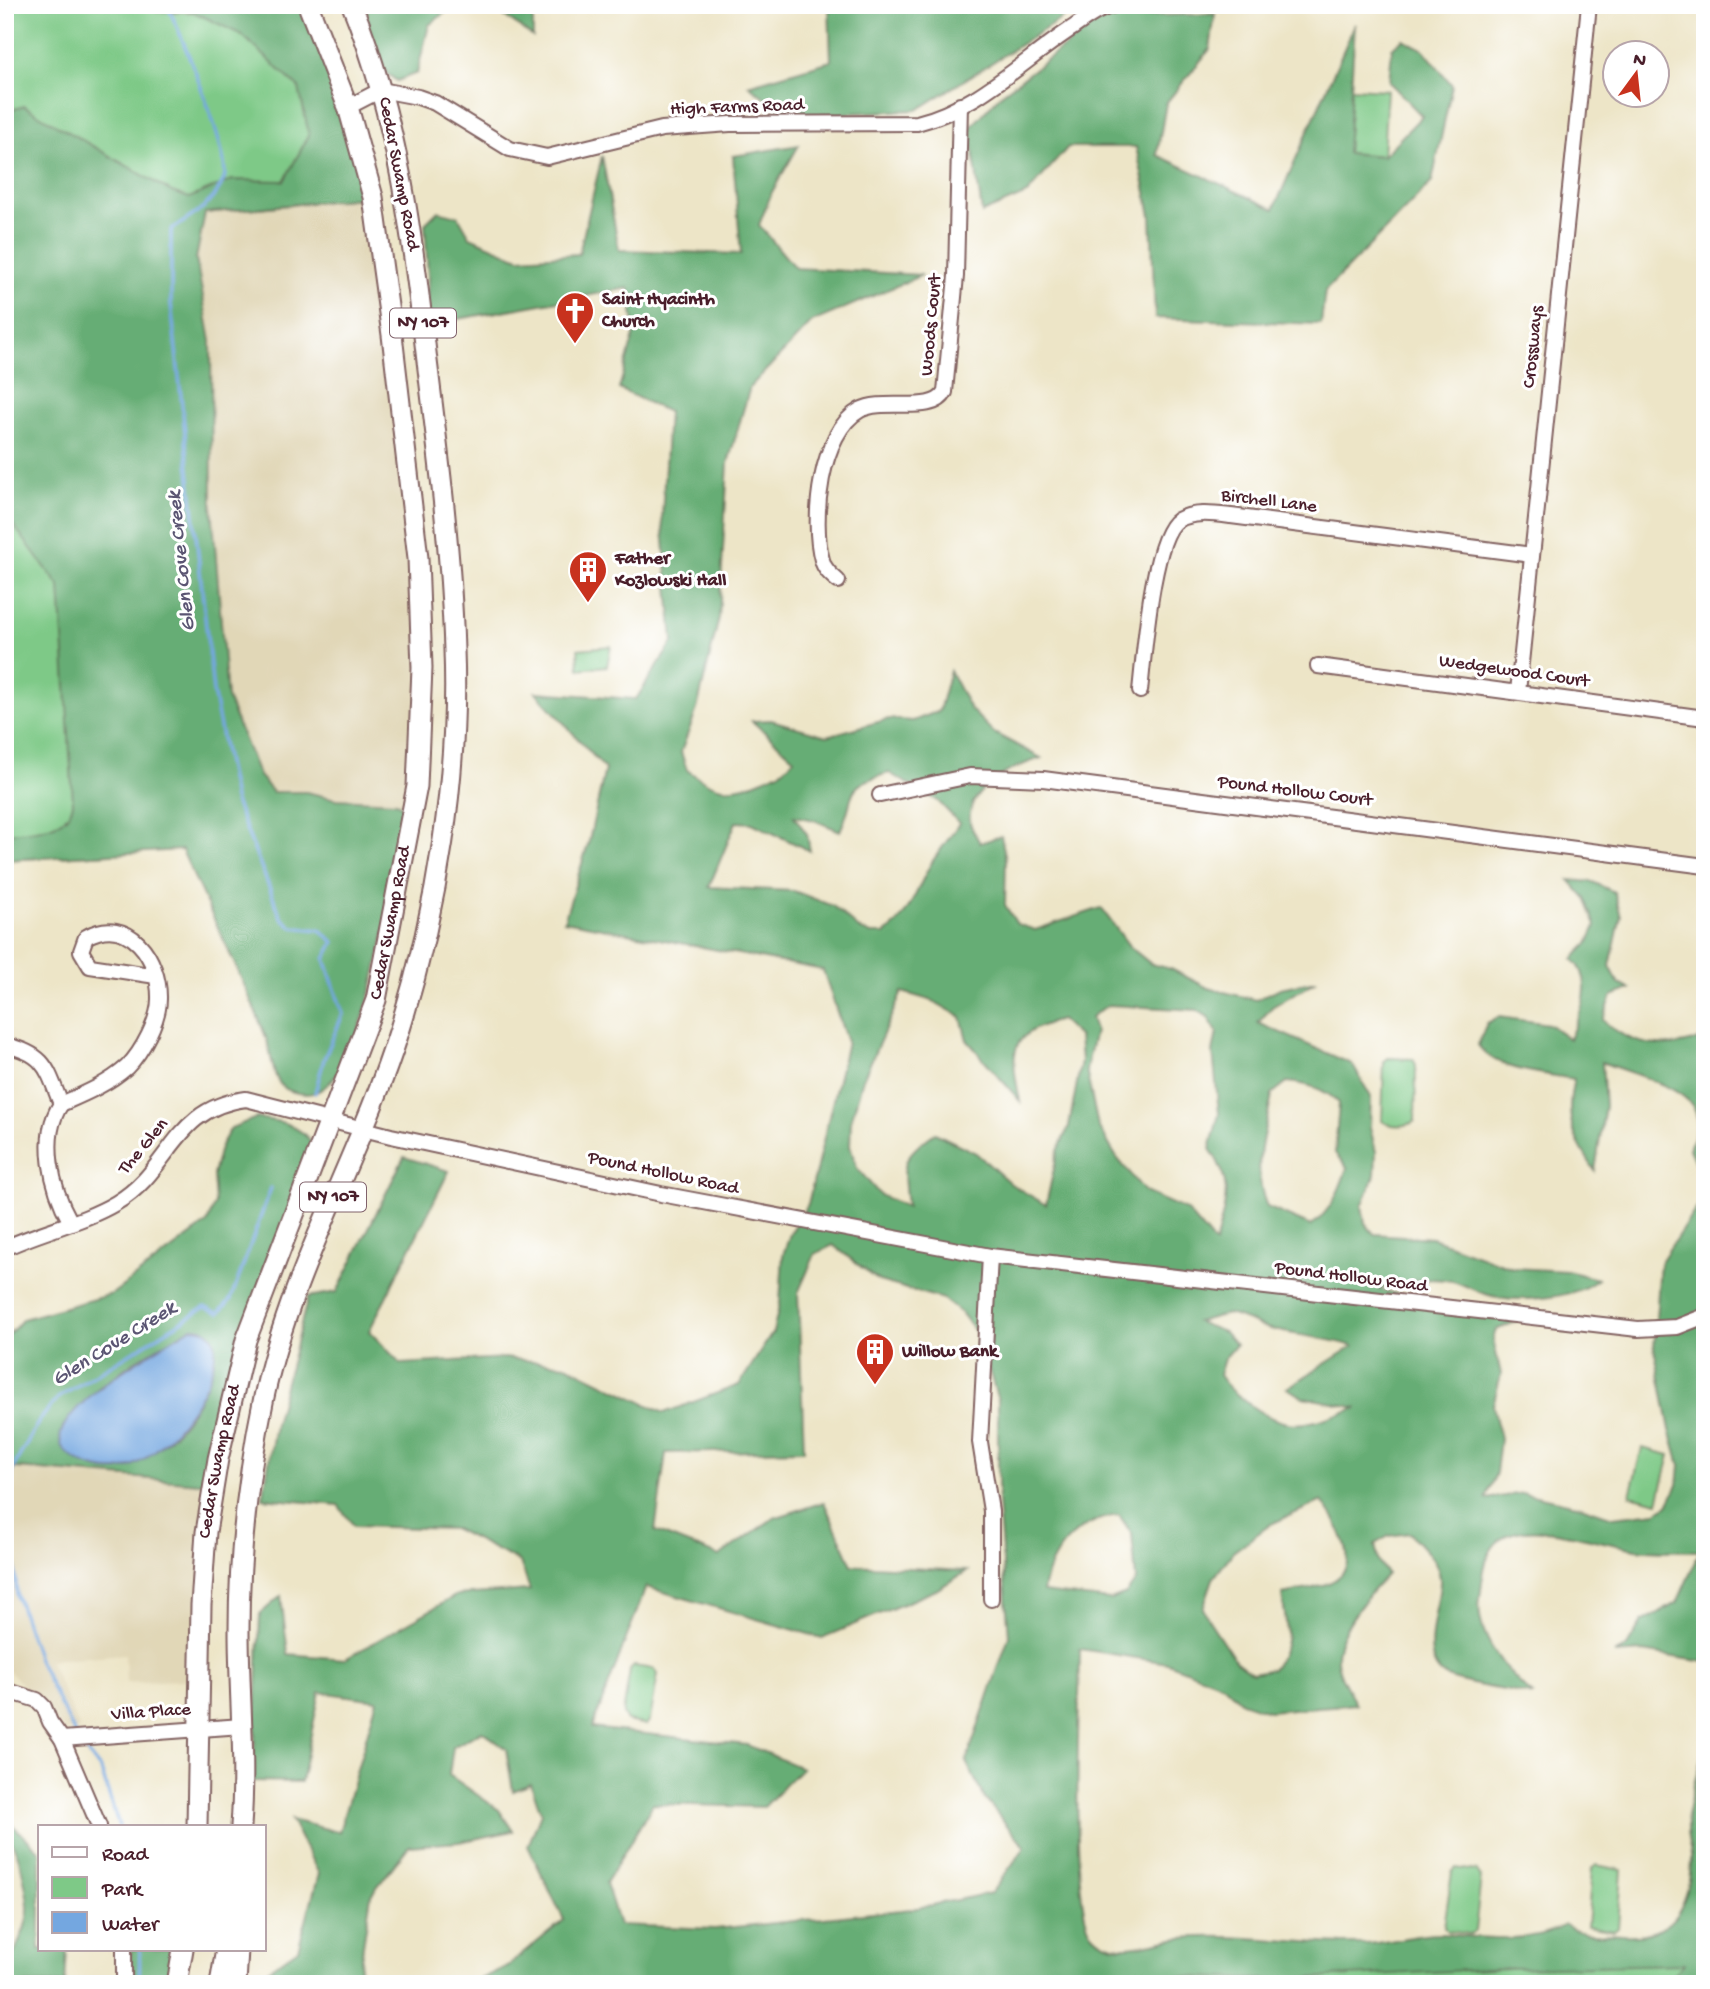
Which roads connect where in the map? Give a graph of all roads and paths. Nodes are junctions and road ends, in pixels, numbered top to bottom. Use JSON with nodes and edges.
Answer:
{"nodes":[{"id":1,"x":308,"y":5,"type":"edge"},
{"id":2,"x":352,"y":5,"type":"edge"},
{"id":3,"x":1589,"y":5,"type":"edge"},
{"id":4,"x":1107,"y":6,"type":"edge"},
{"id":5,"x":381,"y":90,"type":"junction"},
{"id":6,"x":960,"y":104,"type":"junction"},
{"id":7,"x":348,"y":107,"type":"junction"},
{"id":8,"x":441,"y":483,"type":"junction"},
{"id":9,"x":411,"y":487,"type":"junction"},
{"id":10,"x":1532,"y":555,"type":"junction"},
{"id":11,"x":838,"y":581,"type":"dead end"},
{"id":12,"x":1318,"y":666,"type":"dead end"},
{"id":13,"x":454,"y":672,"type":"junction"},
{"id":14,"x":1140,"y":691,"type":"dead end"},
{"id":15,"x":1518,"y":692,"type":"junction"},
{"id":16,"x":1705,"y":718,"type":"edge"},
{"id":17,"x":417,"y":775,"type":"junction"},
{"id":18,"x":880,"y":795,"type":"dead end"},
{"id":19,"x":1705,"y":866,"type":"edge"},
{"id":20,"x":156,"y":976,"type":"junction"},
{"id":21,"x":5,"y":1045,"type":"edge"},
{"id":22,"x":61,"y":1104,"type":"junction"},
{"id":23,"x":329,"y":1122,"type":"junction"},
{"id":24,"x":364,"y":1130,"type":"junction"},
{"id":25,"x":70,"y":1221,"type":"junction"},
{"id":26,"x":5,"y":1248,"type":"edge"},
{"id":27,"x":990,"y":1256,"type":"junction"},
{"id":28,"x":1705,"y":1316,"type":"edge"},
{"id":29,"x":991,"y":1599,"type":"dead end"},
{"id":30,"x":5,"y":1690,"type":"edge"},
{"id":31,"x":242,"y":1726,"type":"junction"},
{"id":32,"x":199,"y":1728,"type":"junction"},
{"id":33,"x":65,"y":1738,"type":"junction"},
{"id":34,"x":99,"y":1825,"type":"edge"},
{"id":35,"x":197,"y":1825,"type":"edge"},
{"id":36,"x":241,"y":1825,"type":"edge"},
{"id":37,"x":124,"y":1951,"type":"edge"},
{"id":38,"x":226,"y":1951,"type":"edge"},
{"id":39,"x":238,"y":1951,"type":"edge"},
{"id":40,"x":183,"y":1955,"type":"edge"},
{"id":41,"x":124,"y":1984,"type":"edge"},
{"id":42,"x":177,"y":1984,"type":"edge"},
{"id":43,"x":186,"y":1984,"type":"edge"},
{"id":44,"x":220,"y":1984,"type":"edge"},
{"id":45,"x":236,"y":1984,"type":"edge"}],
"edges":[{"from":1,"to":7,"type":"main road","name":"Cedar Swamp Road","number":"NY 107"},
{"from":2,"to":5,"type":"main road","name":"Cedar Swamp Road","number":"NY 107"},
{"from":3,"to":10,"type":"street","name":"Crossways"},
{"from":4,"to":6,"type":"street","name":"High Farms Road"},
{"from":5,"to":6,"type":"street","name":"High Farms Road"},
{"from":5,"to":7,"type":"street"},
{"from":5,"to":8,"type":"main road","name":"Cedar Swamp Road","number":"NY 107"},
{"from":6,"to":11,"type":"street","name":"Woods Court"},
{"from":7,"to":9,"type":"main road","name":"Cedar Swamp Road","number":"NY 107"},
{"from":8,"to":9,"type":"main road"},
{"from":8,"to":13,"type":"main road","name":"Cedar Swamp Road","number":"NY 107"},
{"from":9,"to":17,"type":"main road","name":"Cedar Swamp Road","number":"NY 107"},
{"from":10,"to":14,"type":"street","name":"Birchell Lane"},
{"from":10,"to":15,"type":"street","name":"Crossways"},
{"from":12,"to":15,"type":"street","name":"Wedgewood Court"},
{"from":13,"to":17,"type":"main road"},
{"from":13,"to":24,"type":"main road","name":"Cedar Swamp Road","number":"NY 107"},
{"from":15,"to":16,"type":"street","name":"Wedgewood Court"},
{"from":17,"to":23,"type":"main road","name":"Cedar Swamp Road","number":"NY 107"},
{"from":18,"to":19,"type":"street","name":"Pound Hollow Court"},
{"from":20,"to":20,"type":"street"},
{"from":20,"to":22,"type":"street"},
{"from":21,"to":22,"type":"street"},
{"from":22,"to":25,"type":"street"},
{"from":23,"to":24,"type":"street","name":"Pound Hollow Road"},
{"from":23,"to":25,"type":"street","name":"The Glen"},
{"from":23,"to":32,"type":"main road","name":"Cedar Swamp Road","number":"NY 107"},
{"from":24,"to":27,"type":"street","name":"Pound Hollow Road"},
{"from":24,"to":31,"type":"main road","name":"Cedar Swamp Road","number":"NY 107"},
{"from":25,"to":26,"type":"street","name":"The Glen"},
{"from":27,"to":28,"type":"street","name":"Pound Hollow Road"},
{"from":27,"to":29,"type":"street"},
{"from":30,"to":33,"type":"street"},
{"from":31,"to":32,"type":"street","name":"Villa Place"},
{"from":31,"to":36,"type":"main road","name":"Cedar Swamp Road","number":"NY 107"},
{"from":32,"to":33,"type":"street","name":"Villa Place"},
{"from":32,"to":35,"type":"main road","name":"Cedar Swamp Road","number":"NY 107"},
{"from":33,"to":34,"type":"street"},
{"from":37,"to":41,"type":"street"},
{"from":38,"to":44,"type":"main road"},
{"from":39,"to":45,"type":"main road"},
{"from":40,"to":42,"type":"main road"},
{"from":40,"to":43,"type":"main road"}]}
